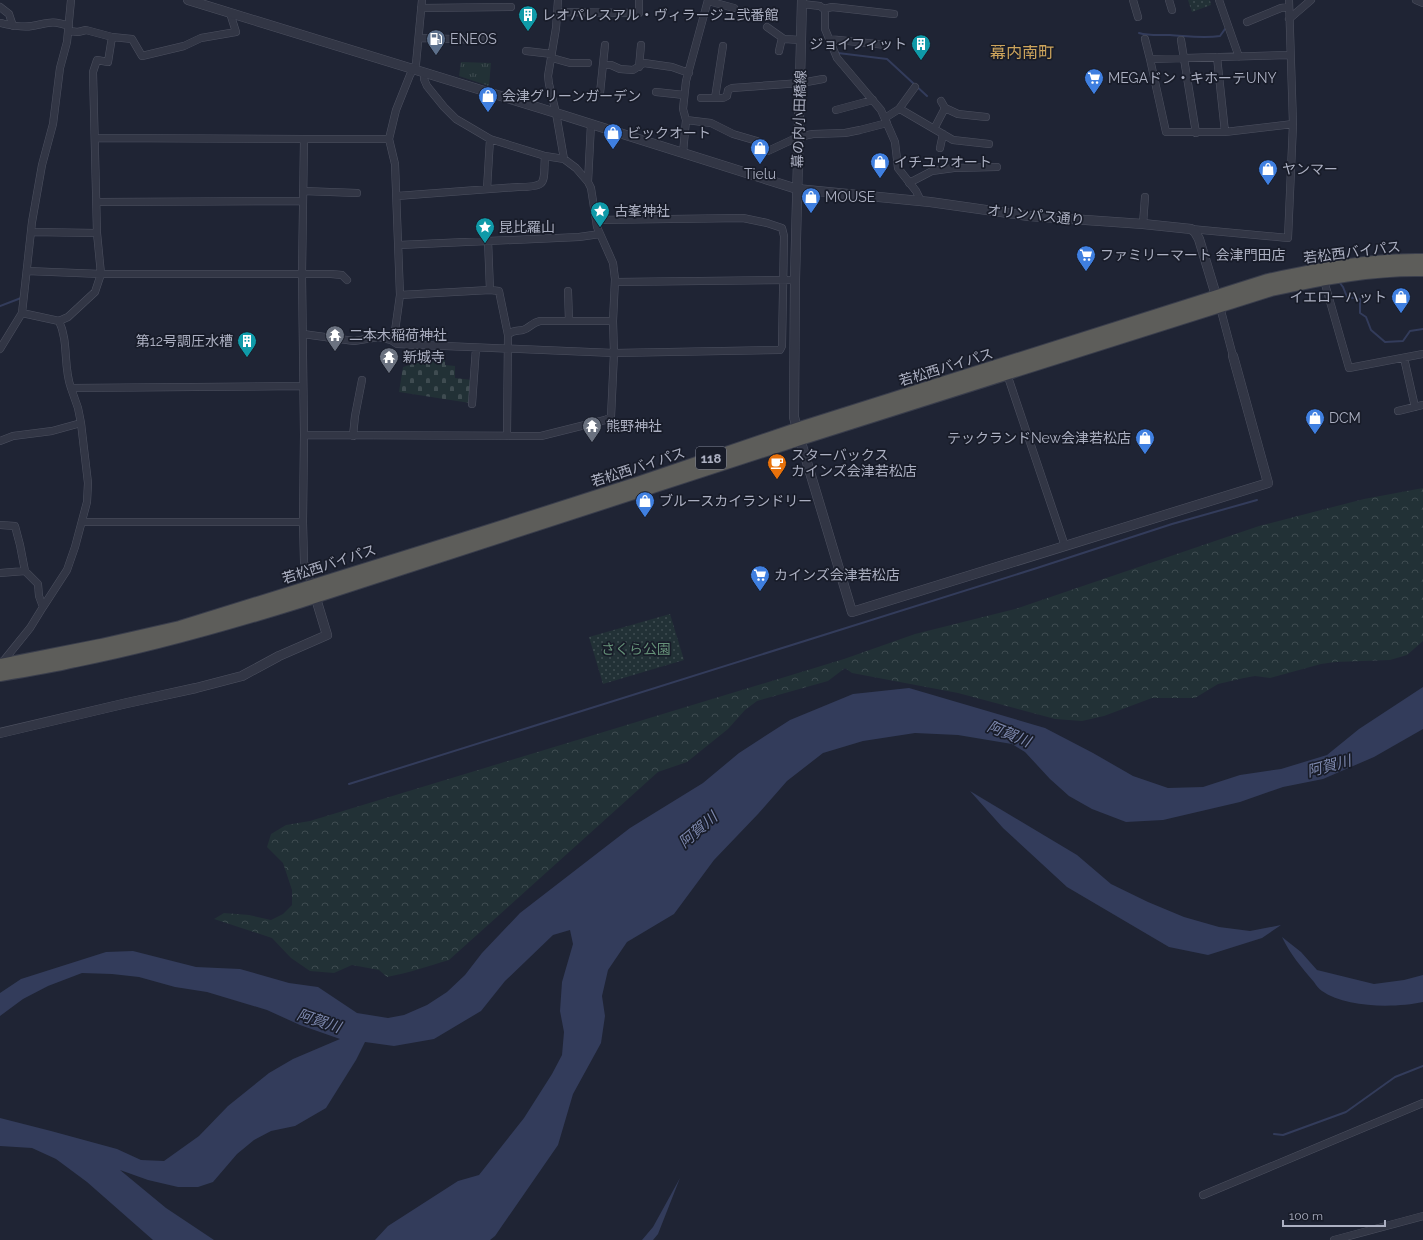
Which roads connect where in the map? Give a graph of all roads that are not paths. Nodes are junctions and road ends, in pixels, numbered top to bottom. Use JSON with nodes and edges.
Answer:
{"nodes":[{"id":1,"x":71,"y":0,"type":"edge"},
{"id":2,"x":188,"y":0,"type":"edge"},
{"id":3,"x":422,"y":0,"type":"edge"},
{"id":4,"x":558,"y":0,"type":"edge"},
{"id":5,"x":639,"y":0,"type":"edge"},
{"id":6,"x":708,"y":0,"type":"edge"},
{"id":7,"x":1133,"y":0,"type":"edge"},
{"id":8,"x":1169,"y":0,"type":"edge"},
{"id":9,"x":1219,"y":0,"type":"edge"},
{"id":10,"x":1311,"y":0,"type":"edge"},
{"id":11,"x":1416,"y":0,"type":"edge"},
{"id":12,"x":802,"y":2,"type":"edge"},
{"id":13,"x":1423,"y":3,"type":"edge"},
{"id":14,"x":1289,"y":4,"type":"edge"},
{"id":15,"x":511,"y":6,"type":"dead end"},
{"id":16,"x":0,"y":7,"type":"edge"},
{"id":17,"x":421,"y":8,"type":"junction"},
{"id":18,"x":734,"y":8,"type":"dead end"},
{"id":19,"x":824,"y":9,"type":"junction"},
{"id":20,"x":1172,"y":10,"type":"dead end"},
{"id":21,"x":557,"y":12,"type":"junction"},
{"id":22,"x":230,"y":13,"type":"junction"},
{"id":23,"x":894,"y":14,"type":"dead end"},
{"id":24,"x":1138,"y":17,"type":"dead end"},
{"id":25,"x":1289,"y":19,"type":"junction"},
{"id":26,"x":1247,"y":22,"type":"dead end"},
{"id":27,"x":0,"y":23,"type":"edge"},
{"id":28,"x":13,"y":26,"type":"junction"},
{"id":29,"x":767,"y":27,"type":"dead end"},
{"id":30,"x":69,"y":29,"type":"junction"},
{"id":31,"x":112,"y":37,"type":"junction"},
{"id":32,"x":419,"y":38,"type":"junction"},
{"id":33,"x":782,"y":38,"type":"junction"},
{"id":34,"x":1145,"y":39,"type":"dead end"},
{"id":35,"x":487,"y":40,"type":"dead end"},
{"id":36,"x":801,"y":40,"type":"junction"},
{"id":37,"x":829,"y":40,"type":"junction"},
{"id":38,"x":1181,"y":40,"type":"dead end"},
{"id":39,"x":605,"y":45,"type":"dead end"},
{"id":40,"x":641,"y":45,"type":"dead end"},
{"id":41,"x":886,"y":45,"type":"dead end"},
{"id":42,"x":724,"y":46,"type":"dead end"},
{"id":43,"x":526,"y":51,"type":"dead end"},
{"id":44,"x":779,"y":51,"type":"dead end"},
{"id":45,"x":1290,"y":55,"type":"junction"},
{"id":46,"x":552,"y":56,"type":"junction"},
{"id":47,"x":1217,"y":57,"type":"junction"},
{"id":48,"x":1239,"y":57,"type":"junction"},
{"id":49,"x":1184,"y":58,"type":"junction"},
{"id":50,"x":1150,"y":59,"type":"junction"},
{"id":51,"x":588,"y":63,"type":"dead end"},
{"id":52,"x":603,"y":65,"type":"junction"},
{"id":53,"x":639,"y":67,"type":"junction"},
{"id":54,"x":414,"y":69,"type":"junction"},
{"id":55,"x":424,"y":72,"type":"junction"},
{"id":56,"x":689,"y":73,"type":"junction"},
{"id":57,"x":823,"y":79,"type":"dead end"},
{"id":58,"x":801,"y":83,"type":"junction"},
{"id":59,"x":915,"y":87,"type":"dead end"},
{"id":60,"x":656,"y":92,"type":"dead end"},
{"id":61,"x":600,"y":94,"type":"dead end"},
{"id":62,"x":684,"y":95,"type":"junction"},
{"id":63,"x":701,"y":98,"type":"dead end"},
{"id":64,"x":715,"y":98,"type":"junction"},
{"id":65,"x":873,"y":100,"type":"junction"},
{"id":66,"x":900,"y":108,"type":"junction"},
{"id":67,"x":836,"y":110,"type":"dead end"},
{"id":68,"x":556,"y":113,"type":"junction"},
{"id":69,"x":986,"y":117,"type":"dead end"},
{"id":70,"x":686,"y":120,"type":"junction"},
{"id":71,"x":886,"y":121,"type":"junction"},
{"id":72,"x":591,"y":124,"type":"junction"},
{"id":73,"x":1293,"y":124,"type":"junction"},
{"id":74,"x":934,"y":129,"type":"junction"},
{"id":75,"x":1225,"y":132,"type":"junction"},
{"id":76,"x":1196,"y":133,"type":"junction"},
{"id":77,"x":944,"y":134,"type":"junction"},
{"id":78,"x":798,"y":137,"type":"junction"},
{"id":79,"x":95,"y":138,"type":"junction"},
{"id":80,"x":304,"y":139,"type":"junction"},
{"id":81,"x":390,"y":139,"type":"junction"},
{"id":82,"x":490,"y":140,"type":"junction"},
{"id":83,"x":989,"y":144,"type":"dead end"},
{"id":84,"x":940,"y":148,"type":"dead end"},
{"id":85,"x":683,"y":153,"type":"junction"},
{"id":86,"x":546,"y":156,"type":"junction"},
{"id":87,"x":564,"y":159,"type":"junction"},
{"id":88,"x":997,"y":168,"type":"dead end"},
{"id":89,"x":588,"y":182,"type":"junction"},
{"id":90,"x":909,"y":183,"type":"junction"},
{"id":91,"x":487,"y":189,"type":"junction"},
{"id":92,"x":797,"y":189,"type":"junction"},
{"id":93,"x":303,"y":192,"type":"junction"},
{"id":94,"x":357,"y":193,"type":"dead end"},
{"id":95,"x":396,"y":196,"type":"junction"},
{"id":96,"x":1145,"y":197,"type":"dead end"},
{"id":97,"x":303,"y":201,"type":"junction"},
{"id":98,"x":921,"y":201,"type":"junction"},
{"id":99,"x":97,"y":202,"type":"junction"},
{"id":100,"x":596,"y":220,"type":"junction"},
{"id":101,"x":1143,"y":224,"type":"junction"},
{"id":102,"x":1190,"y":229,"type":"junction"},
{"id":103,"x":31,"y":232,"type":"junction"},
{"id":104,"x":97,"y":233,"type":"junction"},
{"id":105,"x":600,"y":234,"type":"junction"},
{"id":106,"x":488,"y":240,"type":"junction"},
{"id":107,"x":399,"y":245,"type":"junction"},
{"id":108,"x":1423,"y":260,"type":"edge"},
{"id":109,"x":1423,"y":270,"type":"edge"},
{"id":110,"x":27,"y":271,"type":"junction"},
{"id":111,"x":101,"y":274,"type":"junction"},
{"id":112,"x":302,"y":274,"type":"junction"},
{"id":113,"x":1323,"y":274,"type":"junction"},
{"id":114,"x":347,"y":280,"type":"dead end"},
{"id":115,"x":783,"y":280,"type":"junction"},
{"id":116,"x":795,"y":280,"type":"junction"},
{"id":117,"x":615,"y":282,"type":"junction"},
{"id":118,"x":490,"y":290,"type":"junction"},
{"id":119,"x":568,"y":291,"type":"dead end"},
{"id":120,"x":400,"y":295,"type":"junction"},
{"id":121,"x":1218,"y":301,"type":"junction"},
{"id":122,"x":22,"y":314,"type":"junction"},
{"id":123,"x":59,"y":321,"type":"junction"},
{"id":124,"x":569,"y":321,"type":"junction"},
{"id":125,"x":613,"y":321,"type":"junction"},
{"id":126,"x":303,"y":334,"type":"junction"},
{"id":127,"x":508,"y":335,"type":"junction"},
{"id":128,"x":391,"y":340,"type":"junction"},
{"id":129,"x":476,"y":348,"type":"junction"},
{"id":130,"x":0,"y":349,"type":"edge"},
{"id":131,"x":508,"y":349,"type":"junction"},
{"id":132,"x":614,"y":353,"type":"junction"},
{"id":133,"x":1423,"y":354,"type":"edge"},
{"id":134,"x":1233,"y":356,"type":"joint"},
{"id":135,"x":1404,"y":358,"type":"junction"},
{"id":136,"x":1007,"y":374,"type":"junction"},
{"id":137,"x":362,"y":380,"type":"dead end"},
{"id":138,"x":303,"y":386,"type":"junction"},
{"id":139,"x":71,"y":388,"type":"junction"},
{"id":140,"x":472,"y":404,"type":"dead end"},
{"id":141,"x":1423,"y":405,"type":"edge"},
{"id":142,"x":1415,"y":407,"type":"junction"},
{"id":143,"x":1398,"y":411,"type":"dead end"},
{"id":144,"x":81,"y":423,"type":"junction"},
{"id":145,"x":798,"y":434,"type":"junction"},
{"id":146,"x":304,"y":435,"type":"junction"},
{"id":147,"x":353,"y":436,"type":"junction"},
{"id":148,"x":507,"y":436,"type":"junction"},
{"id":149,"x":0,"y":441,"type":"edge"},
{"id":150,"x":82,"y":522,"type":"junction"},
{"id":151,"x":303,"y":522,"type":"junction"},
{"id":152,"x":0,"y":525,"type":"edge"},
{"id":153,"x":1065,"y":546,"type":"junction"},
{"id":154,"x":25,"y":571,"type":"junction"},
{"id":155,"x":0,"y":573,"type":"edge"},
{"id":156,"x":314,"y":592,"type":"junction"},
{"id":157,"x":43,"y":607,"type":"junction"},
{"id":158,"x":0,"y":668,"type":"edge"},
{"id":159,"x":0,"y":733,"type":"edge"},
{"id":160,"x":1423,"y":1103,"type":"edge"},
{"id":161,"x":1203,"y":1195,"type":"dead end"},
{"id":162,"x":1423,"y":1216,"type":"edge"},
{"id":163,"x":1334,"y":1240,"type":"edge"}],
"edges":[{"from":1,"to":30,"type":"street"},
{"from":2,"to":22,"type":"street","name":"オリンパス通り"},
{"from":3,"to":17,"type":"street"},
{"from":4,"to":21,"type":"street"},
{"from":5,"to":21,"type":"street"},
{"from":6,"to":18,"type":"street"},
{"from":6,"to":56,"type":"street"},
{"from":7,"to":24,"type":"street"},
{"from":8,"to":20,"type":"street"},
{"from":9,"to":48,"type":"street"},
{"from":10,"to":25,"type":"street"},
{"from":11,"to":13,"type":"street"},
{"from":12,"to":19,"type":"street"},
{"from":12,"to":36,"type":"street","name":"幕の内小田橋線"},
{"from":14,"to":25,"type":"street"},
{"from":14,"to":26,"type":"street"},
{"from":15,"to":17,"type":"street"},
{"from":16,"to":28,"type":"street"},
{"from":17,"to":32,"type":"street"},
{"from":19,"to":23,"type":"street"},
{"from":19,"to":37,"type":"street"},
{"from":21,"to":46,"type":"street"},
{"from":22,"to":31,"type":"street"},
{"from":22,"to":54,"type":"street","name":"オリンパス通り"},
{"from":25,"to":45,"type":"street"},
{"from":27,"to":28,"type":"street"},
{"from":28,"to":30,"type":"street"},
{"from":29,"to":33,"type":"street"},
{"from":30,"to":31,"type":"street"},
{"from":30,"to":103,"type":"street"},
{"from":31,"to":79,"type":"street"},
{"from":32,"to":35,"type":"street"},
{"from":32,"to":54,"type":"street"},
{"from":33,"to":36,"type":"street"},
{"from":33,"to":44,"type":"street"},
{"from":34,"to":50,"type":"street"},
{"from":36,"to":58,"type":"street","name":"幕の内小田橋線"},
{"from":37,"to":41,"type":"street"},
{"from":37,"to":65,"type":"street"},
{"from":38,"to":49,"type":"street"},
{"from":39,"to":52,"type":"street"},
{"from":40,"to":53,"type":"street"},
{"from":42,"to":64,"type":"street"},
{"from":43,"to":46,"type":"street"},
{"from":45,"to":48,"type":"street"},
{"from":45,"to":73,"type":"street"},
{"from":46,"to":51,"type":"street"},
{"from":46,"to":68,"type":"street"},
{"from":47,"to":48,"type":"street"},
{"from":47,"to":49,"type":"street"},
{"from":47,"to":75,"type":"street"},
{"from":49,"to":50,"type":"street"},
{"from":49,"to":76,"type":"street"},
{"from":50,"to":76,"type":"street"},
{"from":52,"to":53,"type":"street"},
{"from":52,"to":61,"type":"street"},
{"from":53,"to":56,"type":"street"},
{"from":54,"to":55,"type":"street","name":"オリンパス通り"},
{"from":54,"to":81,"type":"street"},
{"from":55,"to":68,"type":"street","name":"オリンパス通り"},
{"from":55,"to":82,"type":"street"},
{"from":56,"to":62,"type":"street"},
{"from":57,"to":58,"type":"street"},
{"from":58,"to":64,"type":"street"},
{"from":58,"to":78,"type":"street","name":"幕の内小田橋線"},
{"from":59,"to":66,"type":"street"},
{"from":60,"to":62,"type":"street"},
{"from":62,"to":70,"type":"street"},
{"from":63,"to":64,"type":"street"},
{"from":65,"to":67,"type":"street"},
{"from":65,"to":71,"type":"street"},
{"from":66,"to":71,"type":"street"},
{"from":66,"to":74,"type":"street"},
{"from":68,"to":72,"type":"street","name":"オリンパス通り"},
{"from":68,"to":87,"type":"street"},
{"from":69,"to":74,"type":"street"},
{"from":70,"to":78,"type":"street"},
{"from":70,"to":85,"type":"street"},
{"from":71,"to":78,"type":"street"},
{"from":71,"to":90,"type":"street"},
{"from":72,"to":85,"type":"street","name":"オリンパス通り"},
{"from":72,"to":89,"type":"street"},
{"from":73,"to":75,"type":"street"},
{"from":73,"to":102,"type":"street"},
{"from":74,"to":77,"type":"street"},
{"from":75,"to":76,"type":"street"},
{"from":77,"to":83,"type":"street"},
{"from":77,"to":84,"type":"street"},
{"from":78,"to":92,"type":"street","name":"幕の内小田橋線"},
{"from":79,"to":80,"type":"street"},
{"from":79,"to":99,"type":"street"},
{"from":80,"to":81,"type":"street"},
{"from":80,"to":93,"type":"street"},
{"from":81,"to":95,"type":"street"},
{"from":82,"to":86,"type":"street"},
{"from":82,"to":91,"type":"street"},
{"from":85,"to":92,"type":"street","name":"オリンパス通り"},
{"from":86,"to":87,"type":"street"},
{"from":86,"to":91,"type":"street"},
{"from":87,"to":89,"type":"street"},
{"from":88,"to":90,"type":"street"},
{"from":89,"to":100,"type":"street"},
{"from":90,"to":98,"type":"street"},
{"from":91,"to":95,"type":"street"},
{"from":92,"to":98,"type":"street","name":"オリンパス通り"},
{"from":92,"to":116,"type":"street","name":"幕の内小田橋線"},
{"from":93,"to":94,"type":"street"},
{"from":93,"to":97,"type":"street"},
{"from":95,"to":107,"type":"street"},
{"from":96,"to":101,"type":"street"},
{"from":97,"to":99,"type":"street"},
{"from":97,"to":112,"type":"street"},
{"from":98,"to":101,"type":"street","name":"オリンパス通り"},
{"from":99,"to":104,"type":"street"},
{"from":100,"to":105,"type":"street"},
{"from":100,"to":115,"type":"street"},
{"from":101,"to":102,"type":"street","name":"オリンパス通り"},
{"from":102,"to":121,"type":"street"},
{"from":103,"to":104,"type":"street"},
{"from":103,"to":110,"type":"street"},
{"from":104,"to":111,"type":"street"},
{"from":105,"to":106,"type":"street"},
{"from":105,"to":117,"type":"street"},
{"from":106,"to":107,"type":"street"},
{"from":106,"to":118,"type":"street"},
{"from":107,"to":120,"type":"street"},
{"from":108,"to":113,"type":"highway","name":"若松西バイパス","number":"118"},
{"from":109,"to":113,"type":"highway","name":"若松西バイパス","number":"118"},
{"from":110,"to":111,"type":"street"},
{"from":110,"to":122,"type":"street"},
{"from":111,"to":112,"type":"street"},
{"from":111,"to":123,"type":"street"},
{"from":112,"to":114,"type":"street"},
{"from":112,"to":126,"type":"street"},
{"from":113,"to":121,"type":"highway","name":"若松西バイパス","number":"118"},
{"from":113,"to":135,"type":"street"},
{"from":115,"to":116,"type":"street"},
{"from":115,"to":117,"type":"street"},
{"from":115,"to":132,"type":"street"},
{"from":116,"to":145,"type":"street","name":"幕の内小田橋線"},
{"from":117,"to":125,"type":"street"},
{"from":118,"to":120,"type":"street"},
{"from":118,"to":127,"type":"street"},
{"from":119,"to":124,"type":"street"},
{"from":120,"to":128,"type":"street"},
{"from":121,"to":134,"type":"street"},
{"from":121,"to":136,"type":"highway","name":"若松西バイパス","number":"118"},
{"from":121,"to":145,"type":"highway","name":"若松西バイパス","number":"118"},
{"from":122,"to":123,"type":"street"},
{"from":122,"to":130,"type":"street"},
{"from":123,"to":139,"type":"street"},
{"from":124,"to":125,"type":"street"},
{"from":124,"to":127,"type":"street"},
{"from":125,"to":132,"type":"street"},
{"from":126,"to":128,"type":"street"},
{"from":126,"to":138,"type":"street"},
{"from":127,"to":131,"type":"street"},
{"from":128,"to":129,"type":"street"},
{"from":129,"to":131,"type":"street"},
{"from":129,"to":140,"type":"street"},
{"from":131,"to":132,"type":"street"},
{"from":131,"to":148,"type":"street"},
{"from":132,"to":148,"type":"street"},
{"from":133,"to":135,"type":"street"},
{"from":134,"to":153,"type":"street"},
{"from":135,"to":142,"type":"street"},
{"from":136,"to":145,"type":"highway","name":"若松西バイパス","number":"118"},
{"from":136,"to":153,"type":"street"},
{"from":137,"to":147,"type":"street"},
{"from":138,"to":139,"type":"street"},
{"from":138,"to":146,"type":"street"},
{"from":139,"to":144,"type":"street"},
{"from":141,"to":142,"type":"street"},
{"from":142,"to":143,"type":"street"},
{"from":144,"to":149,"type":"street"},
{"from":144,"to":150,"type":"street"},
{"from":145,"to":153,"type":"street","name":"幕の内小田橋線"},
{"from":145,"to":156,"type":"highway","name":"若松西バイパス","number":"118"},
{"from":146,"to":147,"type":"street"},
{"from":146,"to":151,"type":"street"},
{"from":147,"to":148,"type":"street"},
{"from":150,"to":151,"type":"street"},
{"from":150,"to":157,"type":"street"},
{"from":151,"to":156,"type":"street"},
{"from":152,"to":154,"type":"street"},
{"from":154,"to":155,"type":"street"},
{"from":154,"to":157,"type":"street"},
{"from":156,"to":158,"type":"highway","name":"若松西バイパス","number":"118"},
{"from":156,"to":159,"type":"street"},
{"from":157,"to":158,"type":"street"},
{"from":160,"to":161,"type":"street"},
{"from":162,"to":163,"type":"street"}]}
